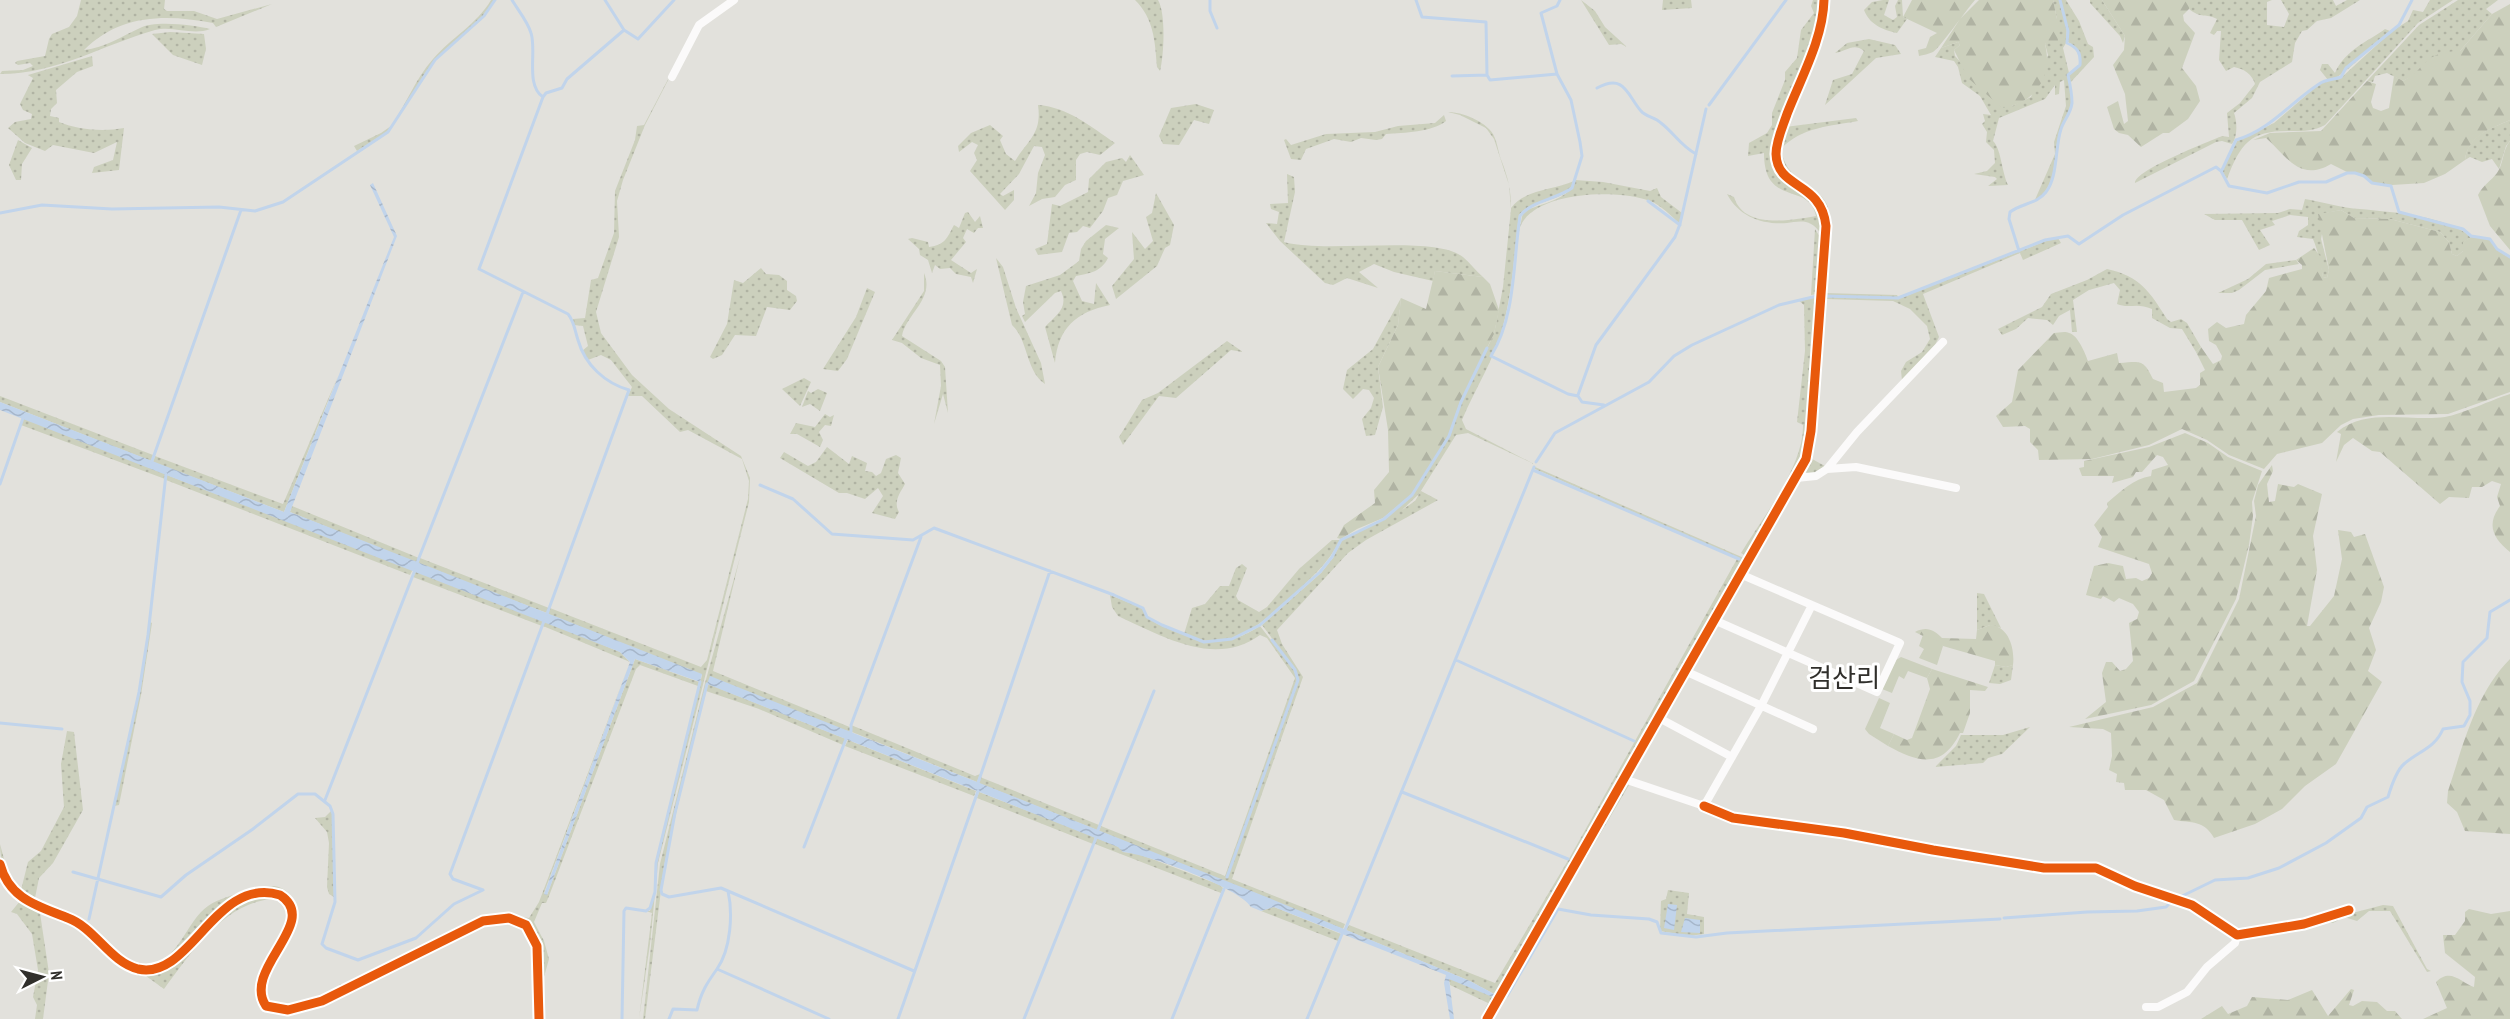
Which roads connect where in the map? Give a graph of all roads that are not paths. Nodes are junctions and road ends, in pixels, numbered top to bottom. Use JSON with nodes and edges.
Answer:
{"nodes":[{"id":1,"x":734,"y":0,"type":"edge"},
{"id":2,"x":1824,"y":0,"type":"edge"},
{"id":3,"x":672,"y":77,"type":"dead end"},
{"id":4,"x":1943,"y":342,"type":"dead end"},
{"id":5,"x":1827,"y":469,"type":"junction"},
{"id":6,"x":1796,"y":478,"type":"junction"},
{"id":7,"x":1956,"y":488,"type":"dead end"},
{"id":8,"x":1740,"y":574,"type":"junction"},
{"id":9,"x":1812,"y":605,"type":"junction"},
{"id":10,"x":1714,"y":620,"type":"junction"},
{"id":11,"x":1788,"y":655,"type":"junction"},
{"id":12,"x":1685,"y":671,"type":"junction"},
{"id":13,"x":1761,"y":706,"type":"junction"},
{"id":14,"x":1659,"y":718,"type":"junction"},
{"id":15,"x":1813,"y":729,"type":"dead end"},
{"id":16,"x":1732,"y":757,"type":"junction"},
{"id":17,"x":1624,"y":779,"type":"junction"},
{"id":18,"x":1704,"y":806,"type":"junction"},
{"id":19,"x":0,"y":864,"type":"edge"},
{"id":20,"x":2349,"y":910,"type":"dead end"},
{"id":21,"x":2237,"y":935,"type":"junction"},
{"id":22,"x":2146,"y":1006,"type":"dead end"},
{"id":23,"x":538,"y":1019,"type":"edge"},
{"id":24,"x":1487,"y":1019,"type":"edge"}],
"edges":[{"from":1,"to":3,"type":"street"},
{"from":2,"to":6,"type":"street"},
{"from":4,"to":5,"type":"street"},
{"from":5,"to":6,"type":"street"},
{"from":5,"to":7,"type":"street"},
{"from":6,"to":8,"type":"street"},
{"from":8,"to":9,"type":"street"},
{"from":8,"to":10,"type":"street"},
{"from":9,"to":11,"type":"street"},
{"from":9,"to":11,"type":"street"},
{"from":10,"to":11,"type":"street"},
{"from":10,"to":12,"type":"street"},
{"from":11,"to":13,"type":"street"},
{"from":12,"to":13,"type":"street"},
{"from":12,"to":14,"type":"street"},
{"from":13,"to":15,"type":"street"},
{"from":13,"to":16,"type":"street"},
{"from":14,"to":16,"type":"street"},
{"from":14,"to":17,"type":"street"},
{"from":16,"to":18,"type":"street"},
{"from":17,"to":18,"type":"street"},
{"from":17,"to":24,"type":"street"},
{"from":18,"to":21,"type":"street"},
{"from":19,"to":23,"type":"street"},
{"from":20,"to":21,"type":"street"},
{"from":21,"to":22,"type":"street"}]}
